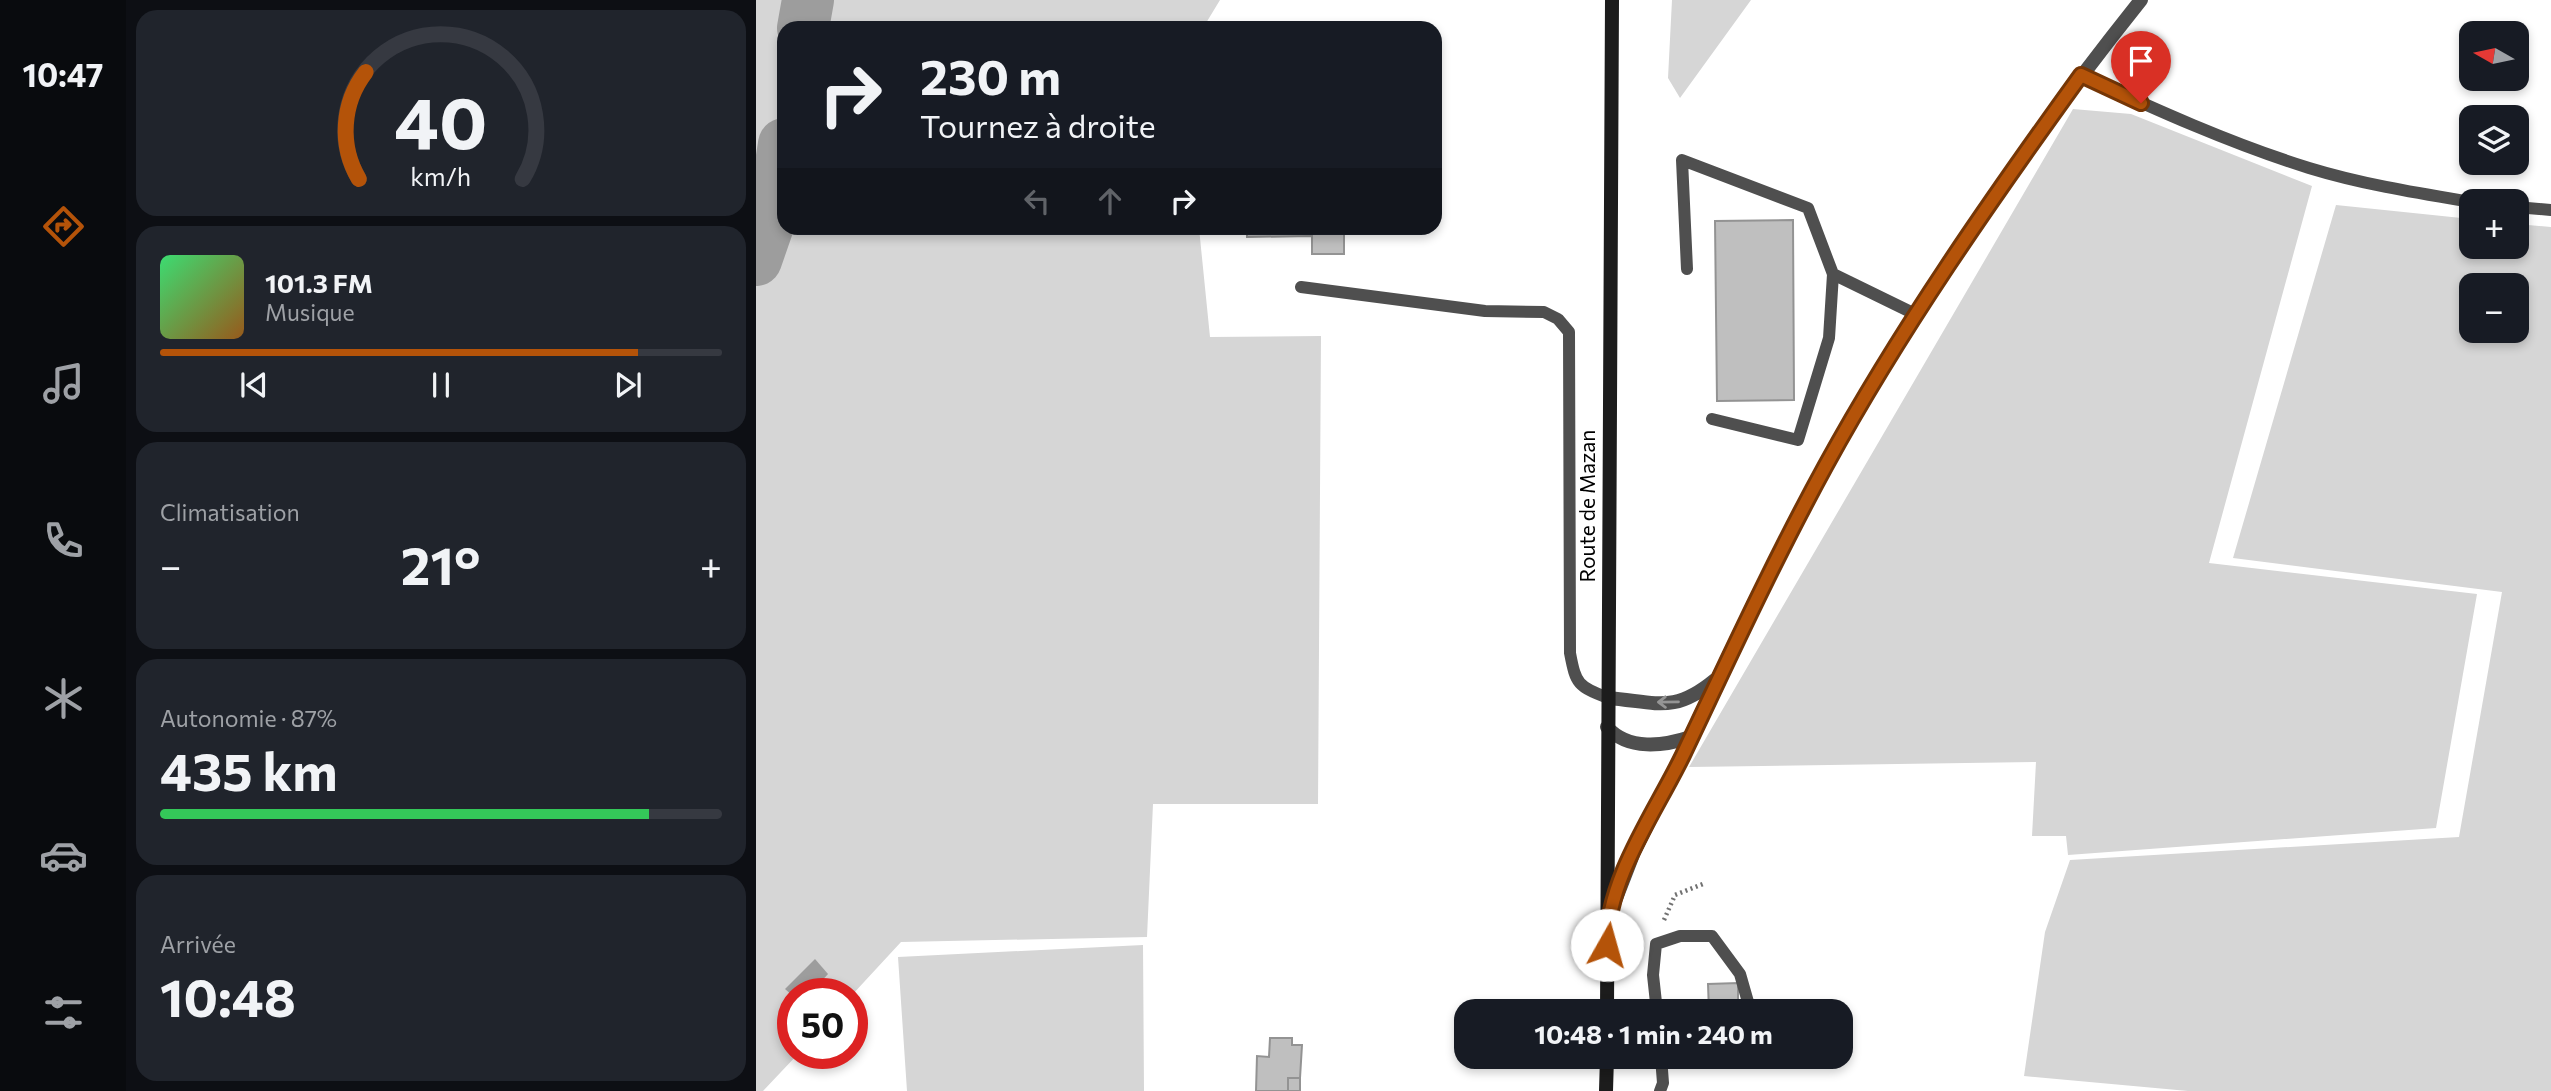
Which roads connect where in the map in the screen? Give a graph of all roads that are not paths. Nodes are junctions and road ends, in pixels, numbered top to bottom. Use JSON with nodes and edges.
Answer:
{"nodes":[{"id":1,"x":1612,"y":0,"type":"edge"},
{"id":2,"x":2141,"y":0,"type":"edge"},
{"id":3,"x":2081,"y":75,"type":"junction"},
{"id":4,"x":2459,"y":200,"type":"edge"},
{"id":5,"x":2529,"y":208,"type":"edge"},
{"id":6,"x":2551,"y":210,"type":"edge"},
{"id":7,"x":1687,"y":269,"type":"dead end"},
{"id":8,"x":1833,"y":274,"type":"junction"},
{"id":9,"x":1301,"y":287,"type":"dead end"},
{"id":10,"x":1917,"y":315,"type":"junction"},
{"id":11,"x":1712,"y":419,"type":"dead end"},
{"id":12,"x":1719,"y":676,"type":"junction"},
{"id":13,"x":1608,"y":698,"type":"junction"},
{"id":14,"x":1607,"y":727,"type":"junction"},
{"id":15,"x":1691,"y":737,"type":"junction"},
{"id":16,"x":1607,"y":922,"type":"junction"},
{"id":17,"x":1607,"y":999,"type":"edge"},
{"id":18,"x":1656,"y":999,"type":"edge"},
{"id":19,"x":1747,"y":999,"type":"edge"},
{"id":20,"x":1606,"y":1069,"type":"edge"},
{"id":21,"x":1662,"y":1069,"type":"edge"},
{"id":22,"x":1606,"y":1091,"type":"edge"},
{"id":23,"x":1660,"y":1091,"type":"edge"}],
"edges":[{"from":1,"to":13,"type":"main road","name":"Route de Mazan"},
{"from":2,"to":3,"type":"street"},
{"from":3,"to":4,"type":"lane"},
{"from":3,"to":10,"type":"street"},
{"from":5,"to":6,"type":"lane"},
{"from":7,"to":8,"type":"lane"},
{"from":8,"to":10,"type":"lane"},
{"from":8,"to":11,"type":"lane"},
{"from":9,"to":13,"type":"lane"},
{"from":10,"to":12,"type":"street"},
{"from":12,"to":13,"type":"street","one_way":true},
{"from":12,"to":15,"type":"street"},
{"from":13,"to":14,"type":"main road","name":"Route de Mazan"},
{"from":14,"to":15,"type":"street"},
{"from":14,"to":16,"type":"main road","name":"Route de Mazan"},
{"from":15,"to":16,"type":"street"},
{"from":16,"to":17,"type":"main road","name":"Route de Mazan"},
{"from":18,"to":19,"type":"lane"},
{"from":20,"to":22,"type":"main road"},
{"from":21,"to":23,"type":"lane"}]}
